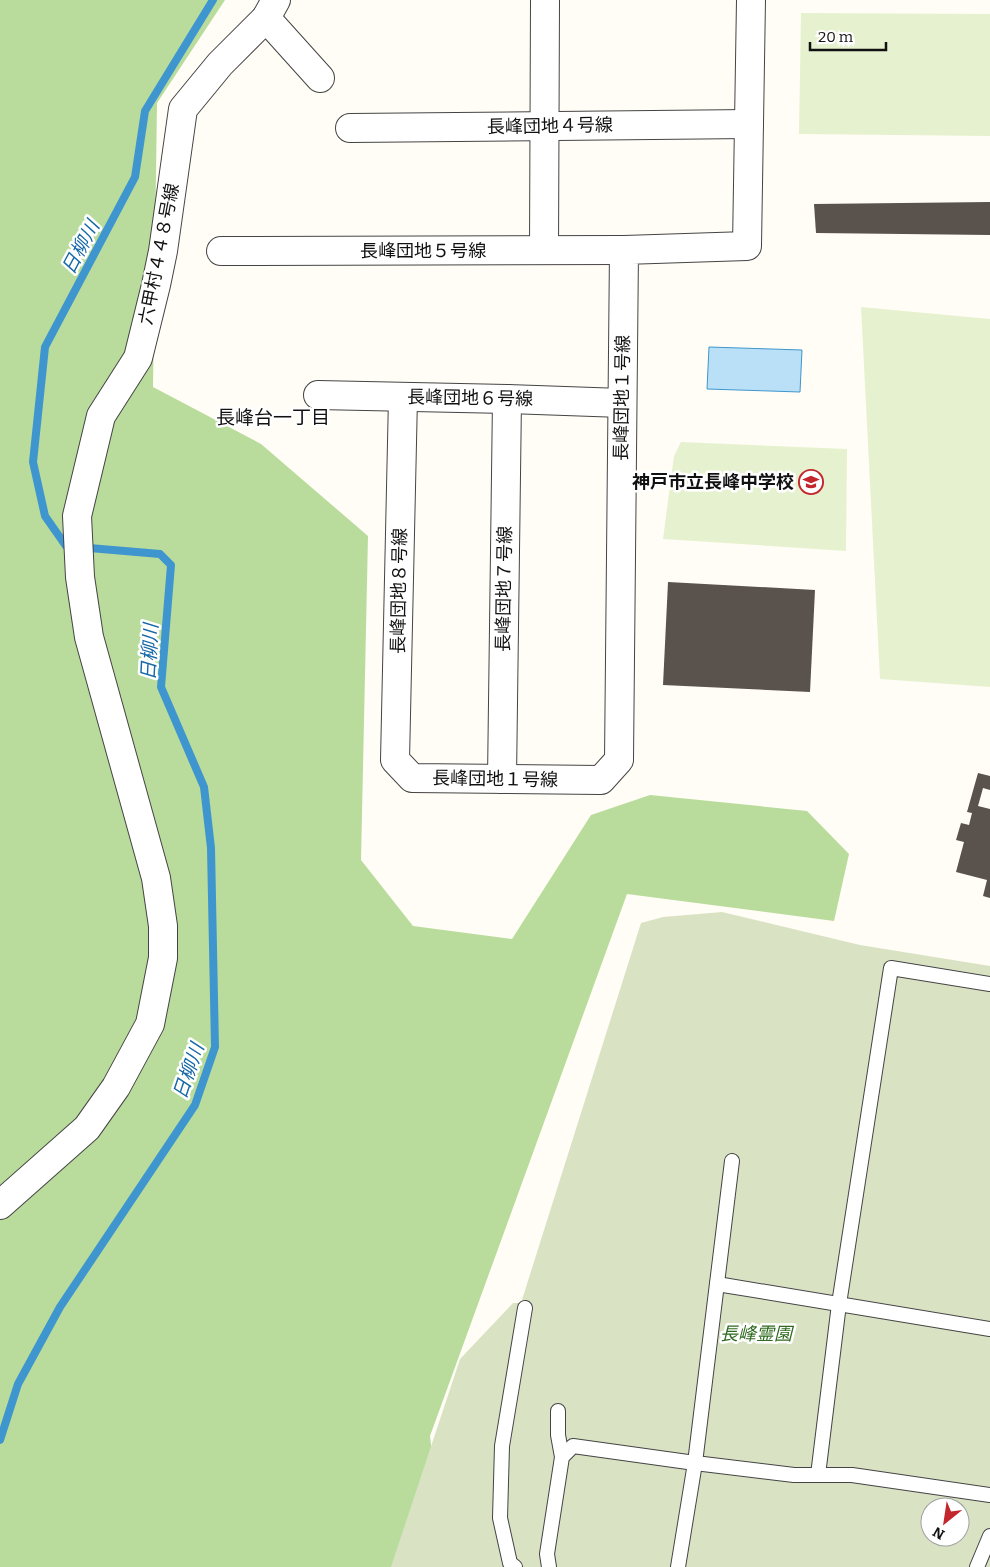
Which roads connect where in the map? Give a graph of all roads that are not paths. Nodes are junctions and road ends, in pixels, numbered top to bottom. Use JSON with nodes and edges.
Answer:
{"nodes":[{"id":1,"x":545,"y":0,"type":"edge"},
{"id":2,"x":751,"y":0,"type":"edge"},
{"id":3,"x":271,"y":9,"type":"edge"},
{"id":4,"x":320,"y":78,"type":"dead end"},
{"id":5,"x":749,"y":124,"type":"junction"},
{"id":6,"x":545,"y":126,"type":"junction"},
{"id":7,"x":350,"y":128,"type":"dead end"},
{"id":8,"x":544,"y":250,"type":"junction"},
{"id":9,"x":624,"y":250,"type":"junction"},
{"id":10,"x":222,"y":251,"type":"dead end"},
{"id":11,"x":318,"y":396,"type":"dead end"},
{"id":12,"x":403,"y":397,"type":"junction"},
{"id":13,"x":506,"y":398,"type":"junction"},
{"id":14,"x":622,"y":403,"type":"junction"},
{"id":15,"x":412,"y":778,"type":"joint"},
{"id":16,"x":502,"y":779,"type":"junction"},
{"id":17,"x":990,"y":984,"type":"edge"},
{"id":18,"x":732,"y":1161,"type":"dead end"},
{"id":19,"x":0,"y":1205,"type":"edge"},
{"id":20,"x":717,"y":1284,"type":"junction"},
{"id":21,"x":840,"y":1304,"type":"junction"},
{"id":22,"x":525,"y":1308,"type":"dead end"},
{"id":23,"x":990,"y":1329,"type":"edge"},
{"id":24,"x":558,"y":1411,"type":"dead end"},
{"id":25,"x":562,"y":1457,"type":"junction"},
{"id":26,"x":695,"y":1463,"type":"junction"},
{"id":27,"x":818,"y":1475,"type":"junction"},
{"id":28,"x":990,"y":1495,"type":"edge"},
{"id":29,"x":990,"y":1536,"type":"edge"},
{"id":30,"x":515,"y":1567,"type":"edge"},
{"id":31,"x":549,"y":1567,"type":"edge"},
{"id":32,"x":678,"y":1567,"type":"edge"},
{"id":33,"x":977,"y":1567,"type":"edge"}],
"edges":[{"from":1,"to":6,"type":"street"},
{"from":2,"to":5,"type":"street"},
{"from":3,"to":4,"type":"street"},
{"from":3,"to":19,"type":"street","name":"六甲村４４８号線"},
{"from":5,"to":6,"type":"street","name":"長峰団地４号線"},
{"from":5,"to":9,"type":"street"},
{"from":6,"to":7,"type":"street","name":"長峰団地４号線"},
{"from":6,"to":8,"type":"street"},
{"from":8,"to":9,"type":"street","name":"長峰団地５号線"},
{"from":8,"to":10,"type":"street","name":"長峰団地５号線"},
{"from":9,"to":14,"type":"street","name":"長峰団地１号線"},
{"from":11,"to":12,"type":"street","name":"長峰団地６号線"},
{"from":12,"to":13,"type":"street","name":"長峰団地６号線"},
{"from":12,"to":15,"type":"street","name":"長峰団地８号線"},
{"from":13,"to":14,"type":"street","name":"長峰団地６号線"},
{"from":13,"to":16,"type":"street","name":"長峰団地７号線"},
{"from":14,"to":16,"type":"street","name":"長峰団地１号線"},
{"from":15,"to":16,"type":"street","name":"長峰団地１号線"},
{"from":17,"to":21,"type":"lane"},
{"from":18,"to":20,"type":"lane"},
{"from":20,"to":21,"type":"lane"},
{"from":20,"to":26,"type":"lane"},
{"from":21,"to":23,"type":"lane"},
{"from":21,"to":27,"type":"lane"},
{"from":22,"to":30,"type":"lane"},
{"from":24,"to":25,"type":"lane"},
{"from":25,"to":26,"type":"lane"},
{"from":25,"to":31,"type":"lane"},
{"from":26,"to":27,"type":"lane"},
{"from":26,"to":32,"type":"lane"},
{"from":27,"to":28,"type":"lane"},
{"from":29,"to":33,"type":"lane"}]}
